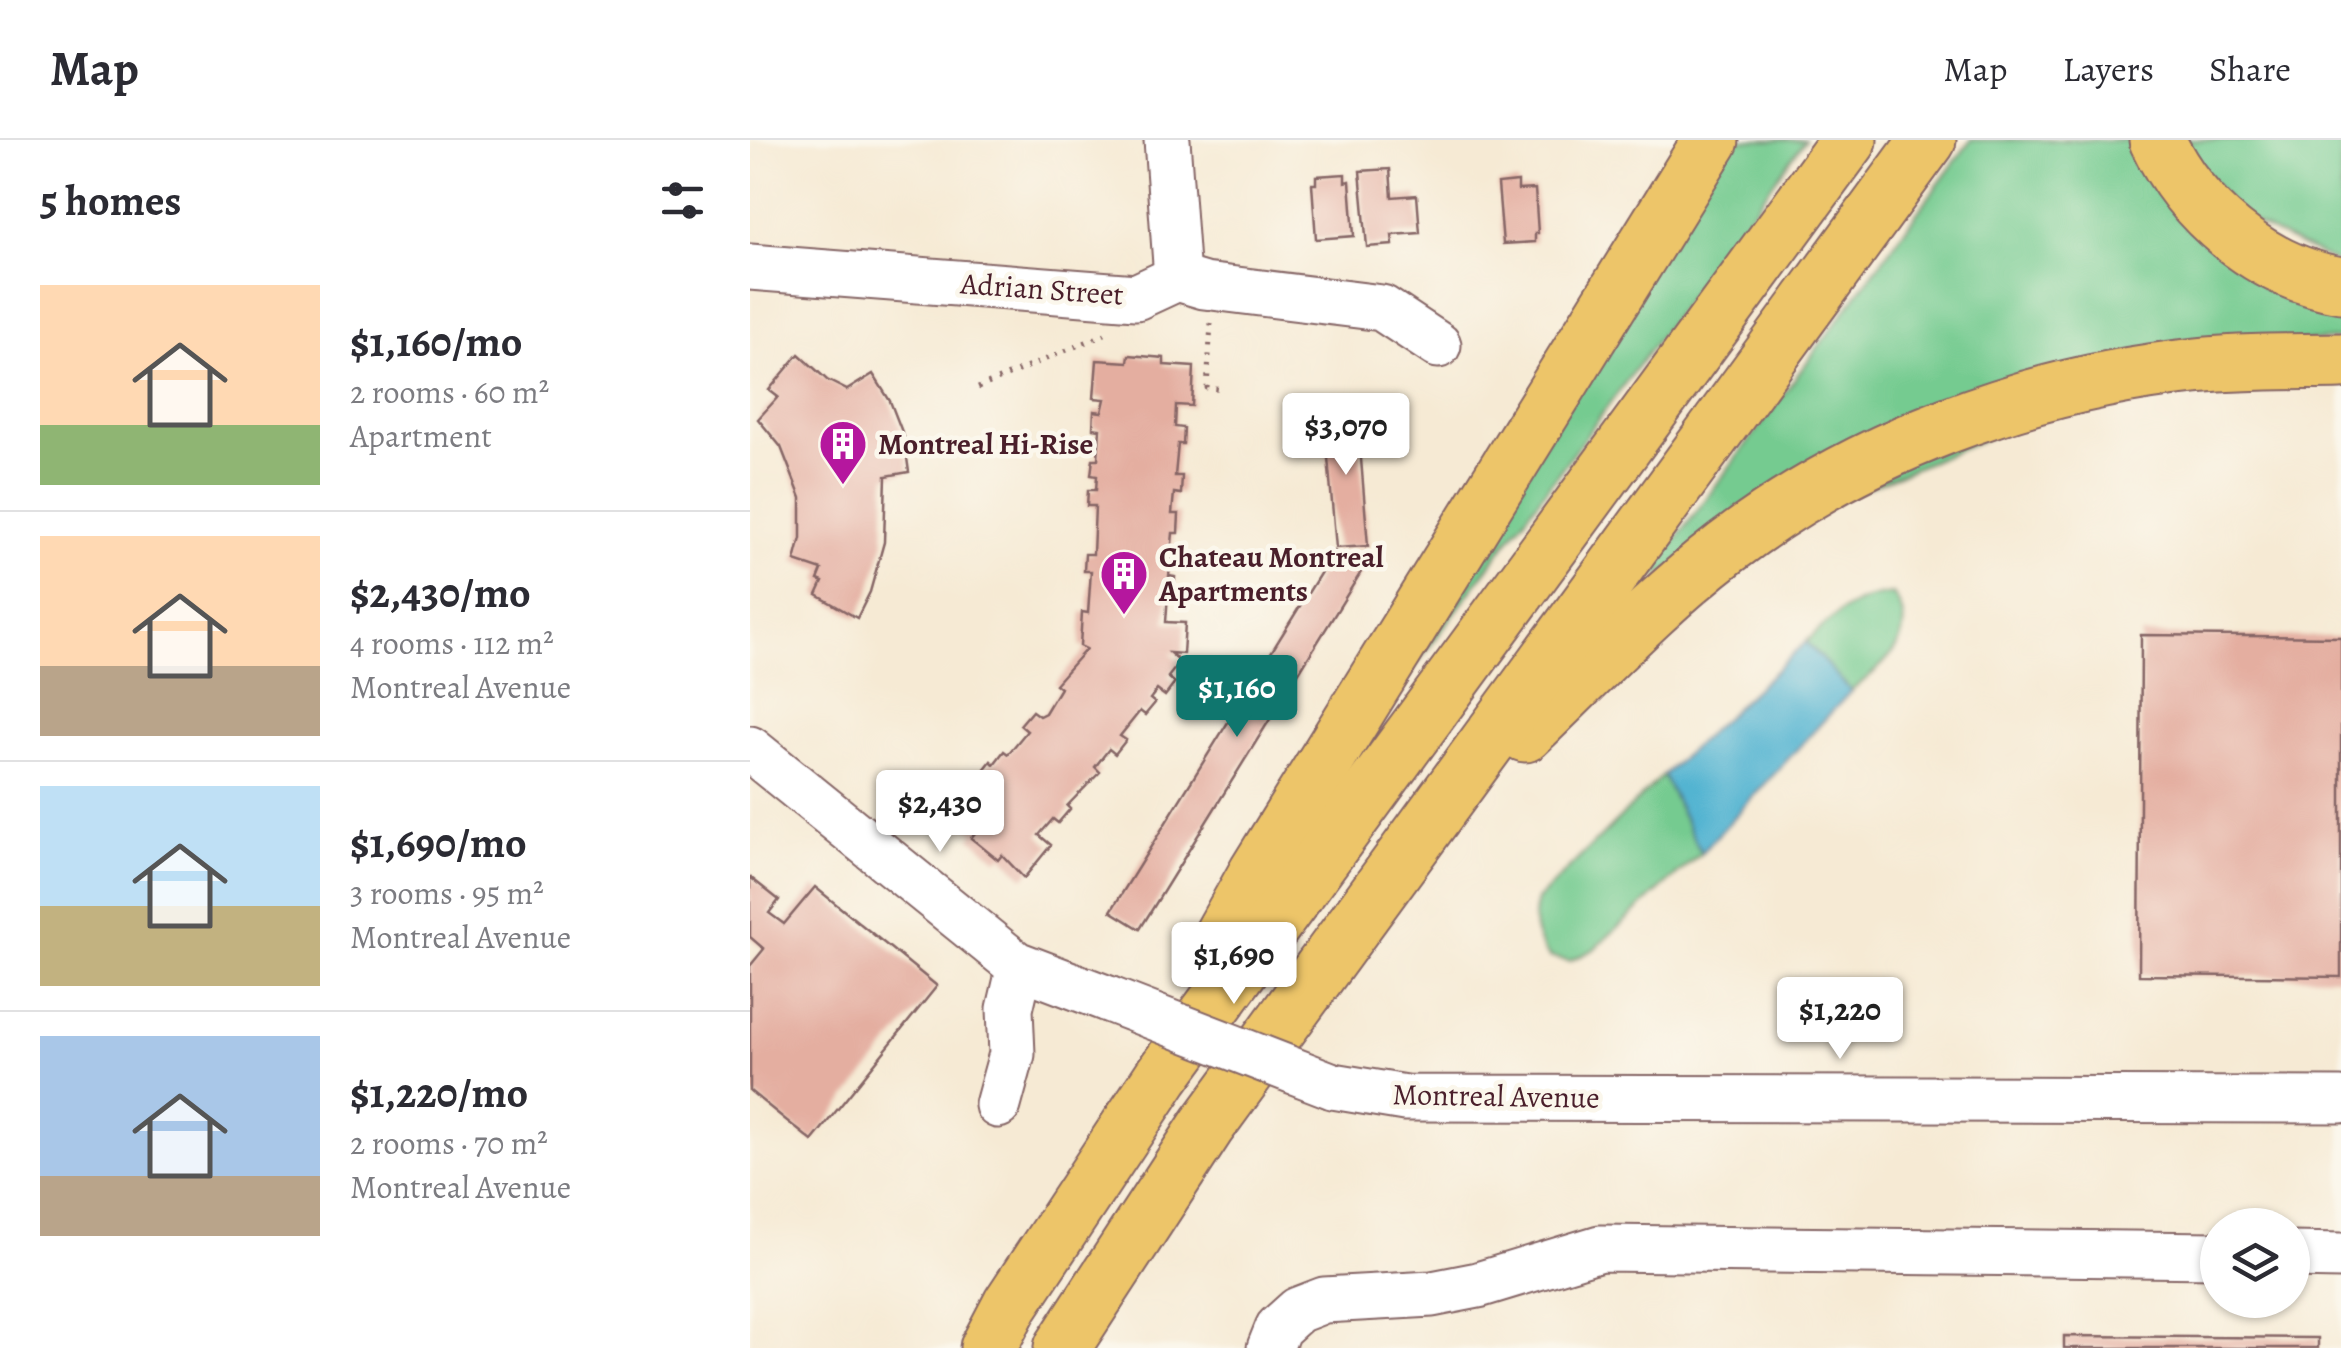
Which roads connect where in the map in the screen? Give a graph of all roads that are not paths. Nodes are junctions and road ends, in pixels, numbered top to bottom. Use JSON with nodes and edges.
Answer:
{"nodes":[{"id":1,"x":1166,"y":140,"type":"edge"},
{"id":2,"x":1711,"y":140,"type":"edge"},
{"id":3,"x":1848,"y":140,"type":"edge"},
{"id":4,"x":1928,"y":140,"type":"edge"},
{"id":5,"x":2157,"y":140,"type":"edge"},
{"id":6,"x":750,"y":267,"type":"edge"},
{"id":7,"x":1177,"y":278,"type":"junction"},
{"id":8,"x":2341,"y":285,"type":"edge"},
{"id":9,"x":1438,"y":346,"type":"dead end"},
{"id":10,"x":2341,"y":361,"type":"edge"},
{"id":11,"x":750,"y":749,"type":"edge"},
{"id":12,"x":1415,"y":841,"type":"junction"},
{"id":13,"x":1020,"y":966,"type":"junction"},
{"id":14,"x":2341,"y":1100,"type":"edge"},
{"id":15,"x":998,"y":1105,"type":"dead end"},
{"id":16,"x":1061,"y":1229,"type":"junction"},
{"id":17,"x":2200,"y":1255,"type":"edge"},
{"id":18,"x":2310,"y":1255,"type":"edge"},
{"id":19,"x":2341,"y":1256,"type":"edge"},
{"id":20,"x":988,"y":1348,"type":"edge"},
{"id":21,"x":1062,"y":1348,"type":"edge"},
{"id":22,"x":1270,"y":1348,"type":"edge"}],
"edges":[{"from":1,"to":7,"type":"street"},
{"from":2,"to":16,"type":"highway"},
{"from":3,"to":16,"type":"highway"},
{"from":4,"to":12,"type":"highway"},
{"from":5,"to":8,"type":"highway"},
{"from":6,"to":7,"type":"street","name":"Adrian Street"},
{"from":7,"to":9,"type":"street"},
{"from":10,"to":12,"type":"highway"},
{"from":11,"to":13,"type":"street","name":"Montreal Avenue"},
{"from":12,"to":21,"type":"highway"},
{"from":13,"to":14,"type":"street","name":"Montreal Avenue","bridge":true},
{"from":13,"to":15,"type":"street"},
{"from":16,"to":20,"type":"highway"},
{"from":17,"to":22,"type":"street"},
{"from":18,"to":19,"type":"street"}]}
